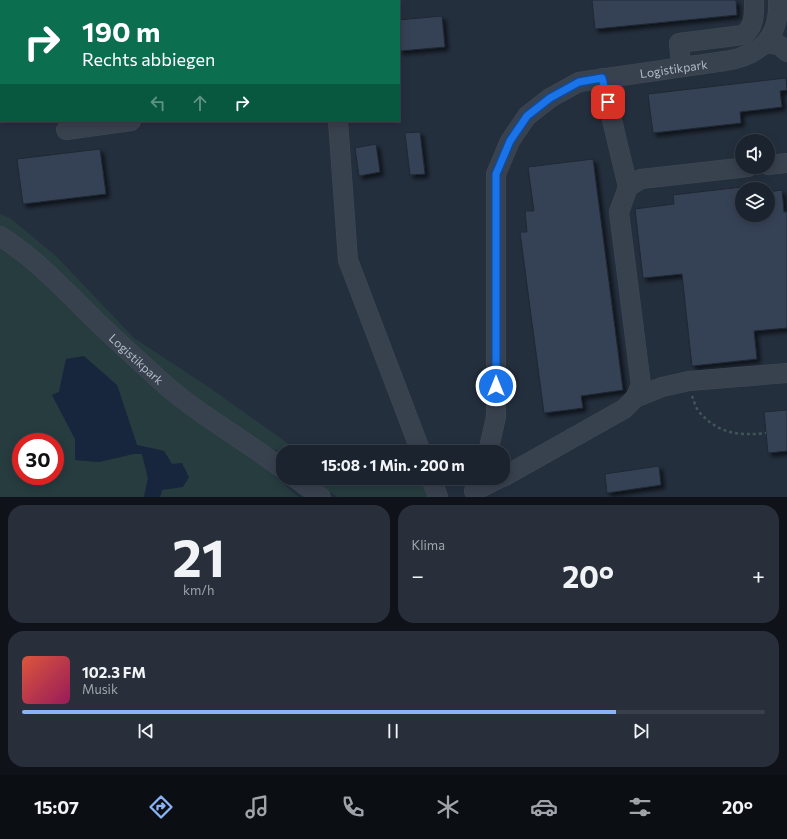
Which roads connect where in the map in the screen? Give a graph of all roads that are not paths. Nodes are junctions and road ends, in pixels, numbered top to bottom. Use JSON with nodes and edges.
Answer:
{"nodes":[{"id":1,"x":754,"y":0,"type":"edge"},
{"id":2,"x":778,"y":0,"type":"edge"},
{"id":3,"x":766,"y":43,"type":"junction"},
{"id":4,"x":787,"y":52,"type":"edge"},
{"id":5,"x":681,"y":66,"type":"junction"},
{"id":6,"x":602,"y":78,"type":"junction"},
{"id":7,"x":125,"y":122,"type":"edge"},
{"id":8,"x":338,"y":122,"type":"edge"},
{"id":9,"x":66,"y":130,"type":"dead end"},
{"id":10,"x":787,"y":163,"type":"edge"},
{"id":11,"x":775,"y":164,"type":"edge"},
{"id":12,"x":735,"y":168,"type":"edge"},
{"id":13,"x":628,"y":187,"type":"junction"},
{"id":14,"x":0,"y":236,"type":"edge"},
{"id":15,"x":787,"y":373,"type":"edge"},
{"id":16,"x":635,"y":398,"type":"junction"},
{"id":17,"x":418,"y":445,"type":"edge"},
{"id":18,"x":490,"y":445,"type":"edge"},
{"id":19,"x":276,"y":464,"type":"edge"},
{"id":20,"x":510,"y":472,"type":"edge"},
{"id":21,"x":305,"y":485,"type":"edge"},
{"id":22,"x":434,"y":485,"type":"edge"},
{"id":23,"x":483,"y":485,"type":"edge"},
{"id":24,"x":474,"y":489,"type":"edge"},
{"id":25,"x":321,"y":497,"type":"edge"},
{"id":26,"x":438,"y":497,"type":"edge"}],
"edges":[{"from":1,"to":5,"type":"street"},
{"from":2,"to":3,"type":"street","name":"Logistikpark"},
{"from":3,"to":4,"type":"street"},
{"from":3,"to":5,"type":"street","name":"Logistikpark"},
{"from":5,"to":6,"type":"street","name":"Logistikpark"},
{"from":6,"to":13,"type":"street"},
{"from":6,"to":18,"type":"street","name":"Logistikpark"},
{"from":7,"to":9,"type":"street"},
{"from":8,"to":17,"type":"street"},
{"from":10,"to":11,"type":"street"},
{"from":12,"to":13,"type":"street"},
{"from":13,"to":16,"type":"street"},
{"from":14,"to":19,"type":"street","name":"Logistikpark"},
{"from":15,"to":16,"type":"street"},
{"from":16,"to":20,"type":"street"},
{"from":21,"to":25,"type":"street"},
{"from":22,"to":26,"type":"street"},
{"from":23,"to":24,"type":"street"}]}
